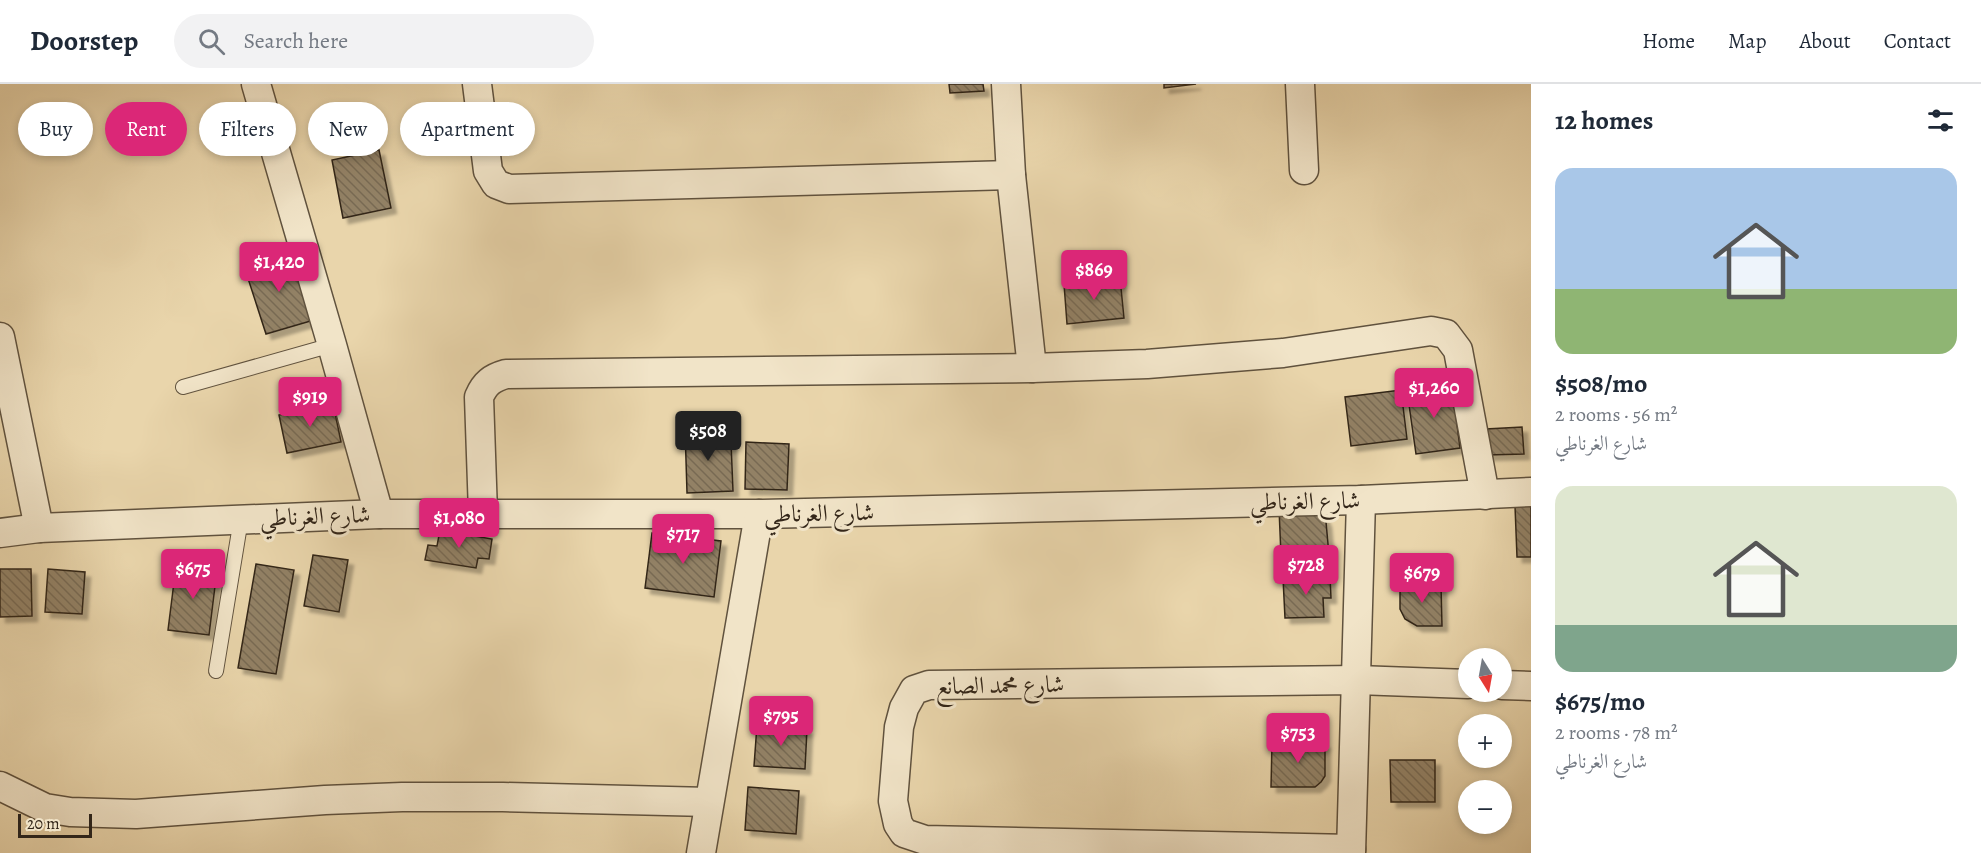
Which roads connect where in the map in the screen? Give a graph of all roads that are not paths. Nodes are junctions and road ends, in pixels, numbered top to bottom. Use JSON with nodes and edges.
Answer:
{"nodes":[{"id":1,"x":256,"y":84,"type":"edge"},
{"id":2,"x":477,"y":84,"type":"edge"},
{"id":3,"x":1006,"y":84,"type":"edge"},
{"id":4,"x":1300,"y":84,"type":"edge"},
{"id":5,"x":1304,"y":170,"type":"dead end"},
{"id":6,"x":1011,"y":175,"type":"junction"},
{"id":7,"x":0,"y":337,"type":"edge"},
{"id":8,"x":332,"y":345,"type":"junction"},
{"id":9,"x":1032,"y":368,"type":"junction"},
{"id":10,"x":183,"y":387,"type":"dead end"},
{"id":11,"x":1531,"y":492,"type":"edge"},
{"id":12,"x":1485,"y":495,"type":"junction"},
{"id":13,"x":1362,"y":500,"type":"junction"},
{"id":14,"x":483,"y":513,"type":"junction"},
{"id":15,"x":379,"y":514,"type":"junction"},
{"id":16,"x":759,"y":514,"type":"junction"},
{"id":17,"x":240,"y":519,"type":"junction"},
{"id":18,"x":39,"y":528,"type":"junction"},
{"id":19,"x":0,"y":533,"type":"edge"},
{"id":20,"x":216,"y":670,"type":"dead end"},
{"id":21,"x":1357,"y":680,"type":"junction"},
{"id":22,"x":1458,"y":684,"type":"edge"},
{"id":23,"x":1512,"y":685,"type":"edge"},
{"id":24,"x":1531,"y":686,"type":"edge"},
{"id":25,"x":0,"y":786,"type":"edge"},
{"id":26,"x":709,"y":802,"type":"junction"},
{"id":27,"x":1351,"y":851,"type":"edge"},
{"id":28,"x":701,"y":853,"type":"edge"}],
"edges":[{"from":1,"to":8,"type":"street"},
{"from":2,"to":6,"type":"street"},
{"from":3,"to":6,"type":"street"},
{"from":4,"to":5,"type":"street"},
{"from":6,"to":9,"type":"street"},
{"from":7,"to":18,"type":"street"},
{"from":8,"to":10,"type":"lane"},
{"from":8,"to":15,"type":"street"},
{"from":9,"to":12,"type":"street"},
{"from":9,"to":14,"type":"street"},
{"from":11,"to":12,"type":"street","name":"شارع الغرناطي"},
{"from":12,"to":13,"type":"street","name":"شارع الغرناطي"},
{"from":13,"to":16,"type":"street","name":"شارع الغرناطي"},
{"from":13,"to":21,"type":"street"},
{"from":14,"to":15,"type":"street","name":"شارع الغرناطي"},
{"from":14,"to":16,"type":"street","name":"شارع الغرناطي"},
{"from":15,"to":17,"type":"street","name":"شارع الغرناطي"},
{"from":16,"to":26,"type":"street"},
{"from":17,"to":18,"type":"street","name":"شارع الغرناطي"},
{"from":17,"to":20,"type":"lane"},
{"from":18,"to":19,"type":"street","name":"شارع الغرناطي"},
{"from":21,"to":22,"type":"street","name":"شارع محمد الصانع"},
{"from":21,"to":27,"type":"street"},
{"from":21,"to":27,"type":"street","name":"شارع محمد الصانع"},
{"from":23,"to":24,"type":"street"},
{"from":25,"to":26,"type":"street"},
{"from":26,"to":28,"type":"street"}]}
